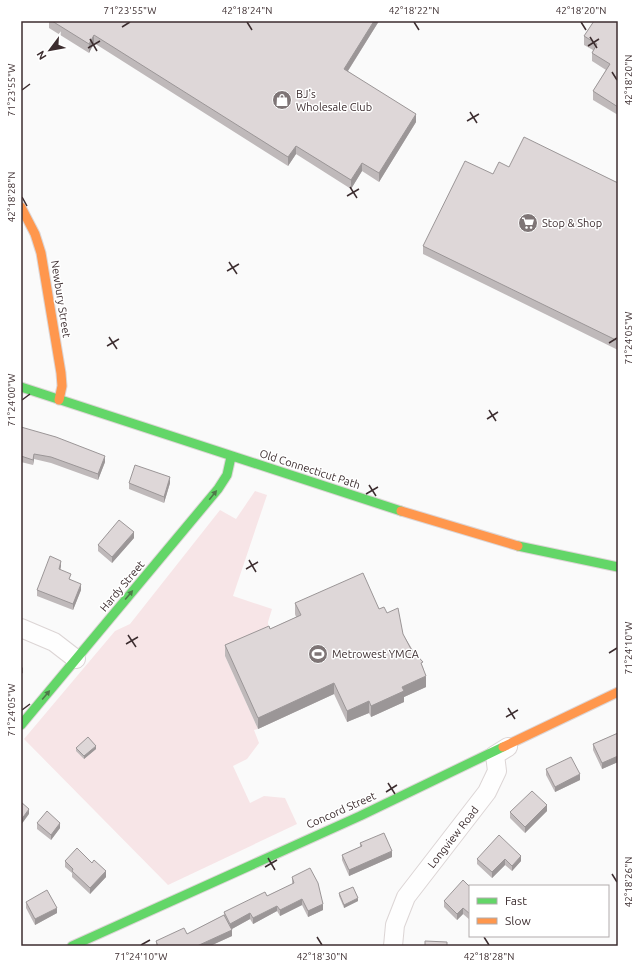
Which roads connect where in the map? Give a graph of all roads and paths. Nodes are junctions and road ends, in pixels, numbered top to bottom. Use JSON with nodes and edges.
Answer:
{"nodes":[{"id":1,"x":21,"y":207,"type":"edge"},
{"id":2,"x":21,"y":387,"type":"edge"},
{"id":3,"x":59,"y":400,"type":"junction"},
{"id":4,"x":231,"y":457,"type":"junction"},
{"id":5,"x":618,"y":567,"type":"edge"},
{"id":6,"x":21,"y":628,"type":"edge"},
{"id":7,"x":76,"y":659,"type":"junction"},
{"id":8,"x":618,"y":692,"type":"edge"},
{"id":9,"x":21,"y":725,"type":"edge"},
{"id":10,"x":523,"y":738,"type":"junction"},
{"id":11,"x":72,"y":946,"type":"edge"},
{"id":12,"x":393,"y":946,"type":"edge"}],
"edges":[{"from":1,"to":3,"type":"main road","name":"Newbury Street"},
{"from":2,"to":3,"type":"main road","name":"Old Connecticut Path"},
{"from":3,"to":4,"type":"main road","name":"Old Connecticut Path"},
{"from":4,"to":5,"type":"main road","name":"Old Connecticut Path"},
{"from":7,"to":4,"type":"main road","name":"Hardy Street","one_way":true},
{"from":6,"to":7,"type":"street"},
{"from":9,"to":7,"type":"main road","name":"Hardy Street","one_way":true},
{"from":8,"to":10,"type":"main road","name":"Concord Street"},
{"from":10,"to":11,"type":"main road","name":"Concord Street"},
{"from":10,"to":12,"type":"street","name":"Longview Road"}]}
